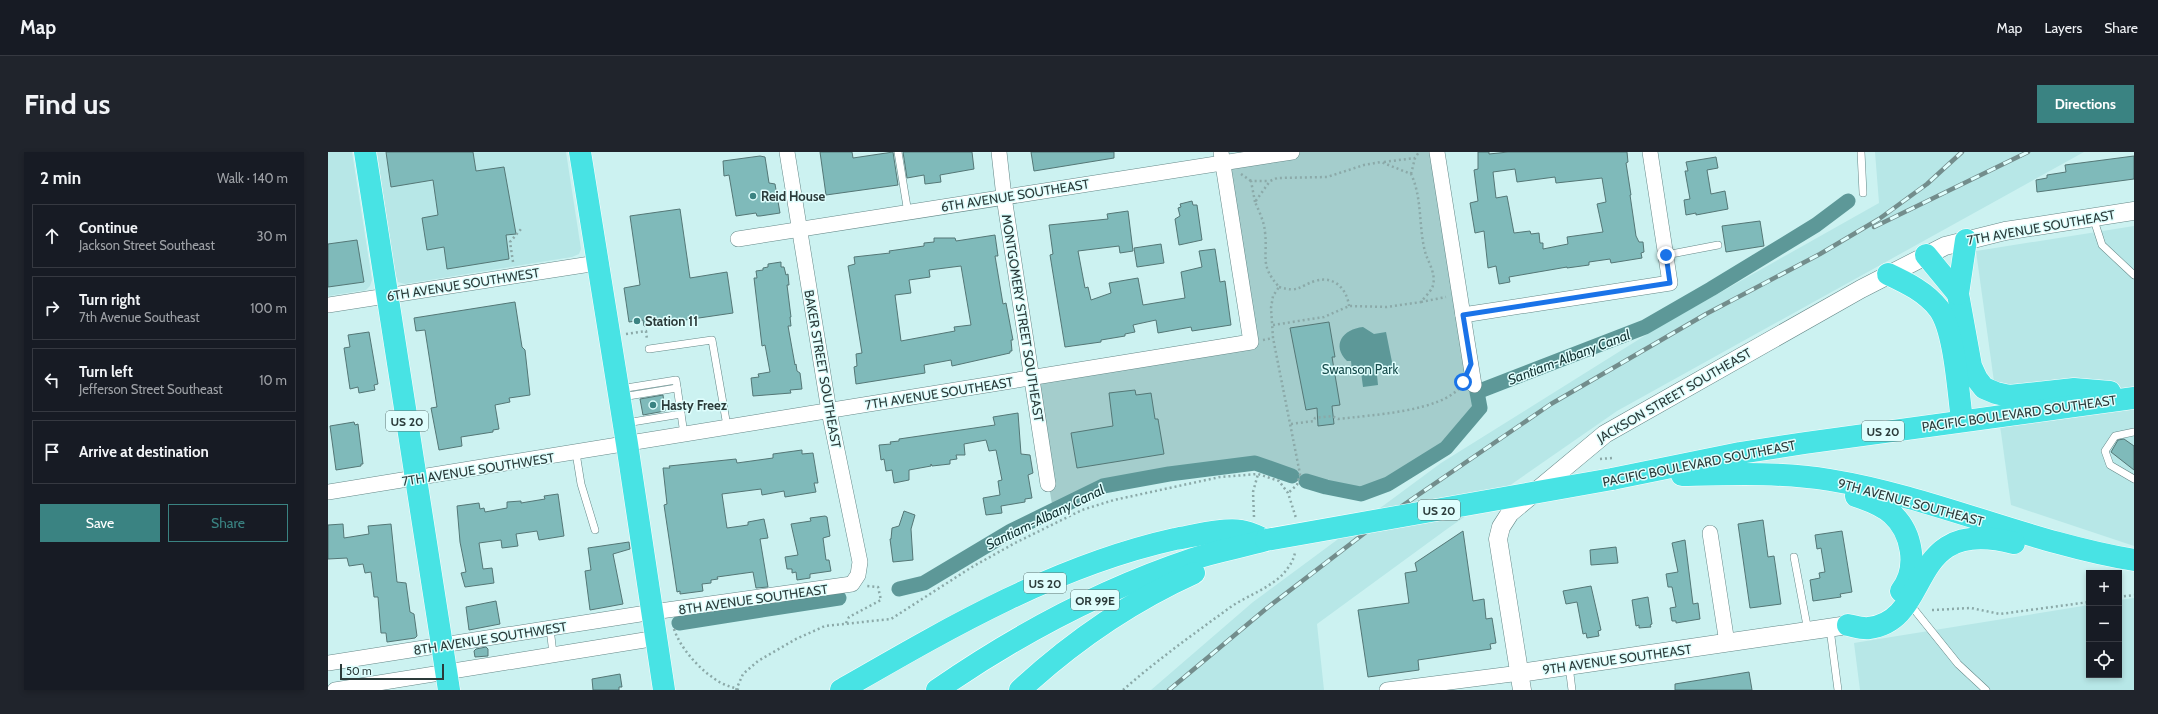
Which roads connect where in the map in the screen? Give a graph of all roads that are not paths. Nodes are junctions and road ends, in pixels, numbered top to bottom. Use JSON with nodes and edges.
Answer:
{"nodes":[{"id":1,"x":365,"y":152,"type":"edge"},
{"id":2,"x":580,"y":152,"type":"edge"},
{"id":3,"x":787,"y":152,"type":"edge"},
{"id":4,"x":898,"y":152,"type":"edge"},
{"id":5,"x":999,"y":152,"type":"edge"},
{"id":6,"x":1292,"y":152,"type":"edge"},
{"id":7,"x":1437,"y":152,"type":"edge"},
{"id":8,"x":1650,"y":152,"type":"edge"},
{"id":9,"x":1861,"y":152,"type":"edge"},
{"id":10,"x":1222,"y":157,"type":"edge"},
{"id":11,"x":1863,"y":193,"type":"dead end"},
{"id":12,"x":1004,"y":197,"type":"junction"},
{"id":13,"x":2134,"y":211,"type":"edge"},
{"id":14,"x":908,"y":213,"type":"junction"},
{"id":15,"x":2093,"y":217,"type":"junction"},
{"id":16,"x":800,"y":230,"type":"junction"},
{"id":17,"x":738,"y":239,"type":"dead end"},
{"id":18,"x":1966,"y":240,"type":"junction"},
{"id":19,"x":1718,"y":245,"type":"dead end"},
{"id":20,"x":1666,"y":255,"type":"junction"},
{"id":21,"x":1926,"y":255,"type":"junction"},
{"id":22,"x":597,"y":263,"type":"junction"},
{"id":23,"x":1888,"y":274,"type":"junction"},
{"id":24,"x":2134,"y":275,"type":"edge"},
{"id":25,"x":1958,"y":294,"type":"junction"},
{"id":26,"x":388,"y":296,"type":"junction"},
{"id":27,"x":328,"y":305,"type":"edge"},
{"id":28,"x":1463,"y":315,"type":"junction"},
{"id":29,"x":648,"y":349,"type":"road end"},
{"id":30,"x":1031,"y":379,"type":"junction"},
{"id":31,"x":1474,"y":385,"type":"dead end"},
{"id":32,"x":618,"y":393,"type":"junction"},
{"id":33,"x":2134,"y":395,"type":"edge"},
{"id":34,"x":2134,"y":398,"type":"edge"},
{"id":35,"x":829,"y":411,"type":"junction"},
{"id":36,"x":681,"y":414,"type":"junction"},
{"id":37,"x":1962,"y":420,"type":"junction"},
{"id":38,"x":728,"y":426,"type":"junction"},
{"id":39,"x":2134,"y":432,"type":"edge"},
{"id":40,"x":625,"y":433,"type":"junction"},
{"id":41,"x":684,"y":434,"type":"junction"},
{"id":42,"x":576,"y":453,"type":"junction"},
{"id":43,"x":1635,"y":476,"type":"junction"},
{"id":44,"x":416,"y":478,"type":"junction"},
{"id":45,"x":2134,"y":479,"type":"edge"},
{"id":46,"x":1831,"y":480,"type":"junction"},
{"id":47,"x":1048,"y":484,"type":"dead end"},
{"id":48,"x":328,"y":492,"type":"edge"},
{"id":49,"x":595,"y":530,"type":"dead end"},
{"id":50,"x":1710,"y":533,"type":"dead end"},
{"id":51,"x":1266,"y":540,"type":"junction"},
{"id":52,"x":2070,"y":547,"type":"junction"},
{"id":53,"x":1794,"y":557,"type":"dead end"},
{"id":54,"x":2134,"y":560,"type":"edge"},
{"id":55,"x":852,"y":584,"type":"joint"},
{"id":56,"x":1908,"y":602,"type":"junction"},
{"id":57,"x":660,"y":612,"type":"junction"},
{"id":58,"x":1839,"y":626,"type":"junction"},
{"id":59,"x":550,"y":628,"type":"junction"},
{"id":60,"x":1808,"y":631,"type":"junction"},
{"id":61,"x":657,"y":638,"type":"junction"},
{"id":62,"x":1727,"y":643,"type":"junction"},
{"id":63,"x":442,"y":646,"type":"junction"},
{"id":64,"x":553,"y":654,"type":"junction"},
{"id":65,"x":328,"y":663,"type":"edge"},
{"id":66,"x":1569,"y":666,"type":"junction"},
{"id":67,"x":1521,"y":681,"type":"edge"},
{"id":68,"x":448,"y":682,"type":"edge"},
{"id":69,"x":335,"y":690,"type":"edge"},
{"id":70,"x":664,"y":690,"type":"edge"},
{"id":71,"x":840,"y":690,"type":"edge"},
{"id":72,"x":937,"y":690,"type":"edge"},
{"id":73,"x":1020,"y":690,"type":"edge"},
{"id":74,"x":1387,"y":690,"type":"edge"},
{"id":75,"x":1572,"y":690,"type":"edge"},
{"id":76,"x":1838,"y":690,"type":"edge"},
{"id":77,"x":1986,"y":690,"type":"edge"}],
"edges":[{"from":1,"to":26,"type":"highway","number":"US 20"},
{"from":2,"to":22,"type":"highway"},
{"from":3,"to":16,"type":"street","name":"BAKER STREET SOUTHEAST"},
{"from":4,"to":14,"type":"lane"},
{"from":5,"to":12,"type":"street","name":"MONTGOMERY STREET SOUTHEAST"},
{"from":6,"to":10,"type":"street","name":"6TH AVENUE SOUTHEAST"},
{"from":7,"to":28,"type":"street"},
{"from":8,"to":20,"type":"street"},
{"from":9,"to":11,"type":"lane"},
{"from":10,"to":12,"type":"street","name":"6TH AVENUE SOUTHEAST"},
{"from":10,"to":30,"type":"street","name":"7TH AVENUE SOUTHEAST"},
{"from":12,"to":14,"type":"street","name":"6TH AVENUE SOUTHEAST"},
{"from":12,"to":30,"type":"street","name":"MONTGOMERY STREET SOUTHEAST"},
{"from":13,"to":15,"type":"street","name":"7TH AVENUE SOUTHEAST"},
{"from":14,"to":16,"type":"street","name":"6TH AVENUE SOUTHEAST"},
{"from":15,"to":18,"type":"street","name":"7TH AVENUE SOUTHEAST"},
{"from":15,"to":24,"type":"lane"},
{"from":16,"to":17,"type":"street","name":"6TH AVENUE SOUTHEAST"},
{"from":16,"to":35,"type":"street","name":"BAKER STREET SOUTHEAST"},
{"from":18,"to":21,"type":"street","name":"7TH AVENUE SOUTHEAST"},
{"from":18,"to":25,"type":"highway"},
{"from":19,"to":20,"type":"lane"},
{"from":20,"to":28,"type":"street"},
{"from":21,"to":23,"type":"street","name":"JACKSON STREET SOUTHEAST"},
{"from":21,"to":25,"type":"highway"},
{"from":22,"to":26,"type":"street","name":"6TH AVENUE SOUTHWEST"},
{"from":22,"to":32,"type":"highway"},
{"from":23,"to":37,"type":"highway"},
{"from":23,"to":67,"type":"street","name":"JACKSON STREET SOUTHEAST"},
{"from":25,"to":33,"type":"highway"},
{"from":26,"to":27,"type":"street","name":"6TH AVENUE SOUTHWEST"},
{"from":26,"to":44,"type":"highway","number":"US 20"},
{"from":28,"to":31,"type":"street"},
{"from":29,"to":38,"type":"lane"},
{"from":30,"to":35,"type":"street","name":"7TH AVENUE SOUTHEAST"},
{"from":30,"to":47,"type":"street","name":"MONTGOMERY STREET SOUTHEAST"},
{"from":32,"to":36,"type":"lane"},
{"from":32,"to":40,"type":"highway"},
{"from":34,"to":37,"type":"highway","name":"PACIFIC BOULEVARD SOUTHEAST","number":"US 20"},
{"from":35,"to":38,"type":"street","name":"7TH AVENUE SOUTHEAST"},
{"from":35,"to":55,"type":"street","name":"BAKER STREET SOUTHEAST"},
{"from":36,"to":40,"type":"lane"},
{"from":36,"to":41,"type":"lane"},
{"from":37,"to":43,"type":"highway","name":"PACIFIC BOULEVARD SOUTHEAST","number":"US 20"},
{"from":38,"to":41,"type":"street","name":"7TH AVENUE SOUTHEAST"},
{"from":39,"to":45,"type":"lane"},
{"from":40,"to":41,"type":"street","name":"7TH AVENUE SOUTHEAST"},
{"from":40,"to":42,"type":"street","name":"7TH AVENUE SOUTHWEST"},
{"from":40,"to":57,"type":"highway"},
{"from":42,"to":44,"type":"street","name":"7TH AVENUE SOUTHWEST"},
{"from":42,"to":49,"type":"lane"},
{"from":43,"to":46,"type":"highway","name":"9TH AVENUE SOUTHEAST","number":"US 20"},
{"from":43,"to":51,"type":"highway","name":"PACIFIC BOULEVARD SOUTHEAST","number":"US 20","bridge":true},
{"from":44,"to":48,"type":"street","name":"7TH AVENUE SOUTHWEST"},
{"from":44,"to":63,"type":"highway","number":"US 20"},
{"from":46,"to":52,"type":"highway","name":"9TH AVENUE SOUTHEAST","number":"US 20"},
{"from":46,"to":58,"type":"highway"},
{"from":50,"to":62,"type":"street"},
{"from":51,"to":71,"type":"highway","number":"US 20"},
{"from":51,"to":72,"type":"highway","number":"OR 99E"},
{"from":51,"to":73,"type":"highway","number":"US 20"},
{"from":52,"to":54,"type":"highway","name":"9TH AVENUE SOUTHEAST","number":"US 20"},
{"from":52,"to":56,"type":"highway"},
{"from":53,"to":60,"type":"lane"},
{"from":55,"to":57,"type":"street","name":"8TH AVENUE SOUTHEAST"},
{"from":56,"to":58,"type":"highway"},
{"from":56,"to":77,"type":"lane"},
{"from":57,"to":59,"type":"street","name":"8TH AVENUE SOUTHWEST"},
{"from":57,"to":61,"type":"highway"},
{"from":58,"to":60,"type":"street","name":"9TH AVENUE SOUTHEAST"},
{"from":58,"to":76,"type":"lane"},
{"from":59,"to":63,"type":"street","name":"8TH AVENUE SOUTHWEST"},
{"from":59,"to":64,"type":"lane"},
{"from":60,"to":62,"type":"street","name":"9TH AVENUE SOUTHEAST"},
{"from":61,"to":64,"type":"street","name":"8TH AVENUE SOUTHWEST"},
{"from":61,"to":70,"type":"highway"},
{"from":62,"to":66,"type":"street","name":"9TH AVENUE SOUTHEAST"},
{"from":63,"to":65,"type":"street","name":"8TH AVENUE SOUTHWEST"},
{"from":63,"to":68,"type":"highway","number":"US 20"},
{"from":64,"to":68,"type":"street","name":"8TH AVENUE SOUTHWEST"},
{"from":66,"to":67,"type":"street","name":"9TH AVENUE SOUTHEAST"},
{"from":66,"to":75,"type":"lane"},
{"from":67,"to":74,"type":"street","name":"9TH AVENUE SOUTHEAST"},
{"from":68,"to":69,"type":"street","name":"8TH AVENUE SOUTHWEST"}]}
